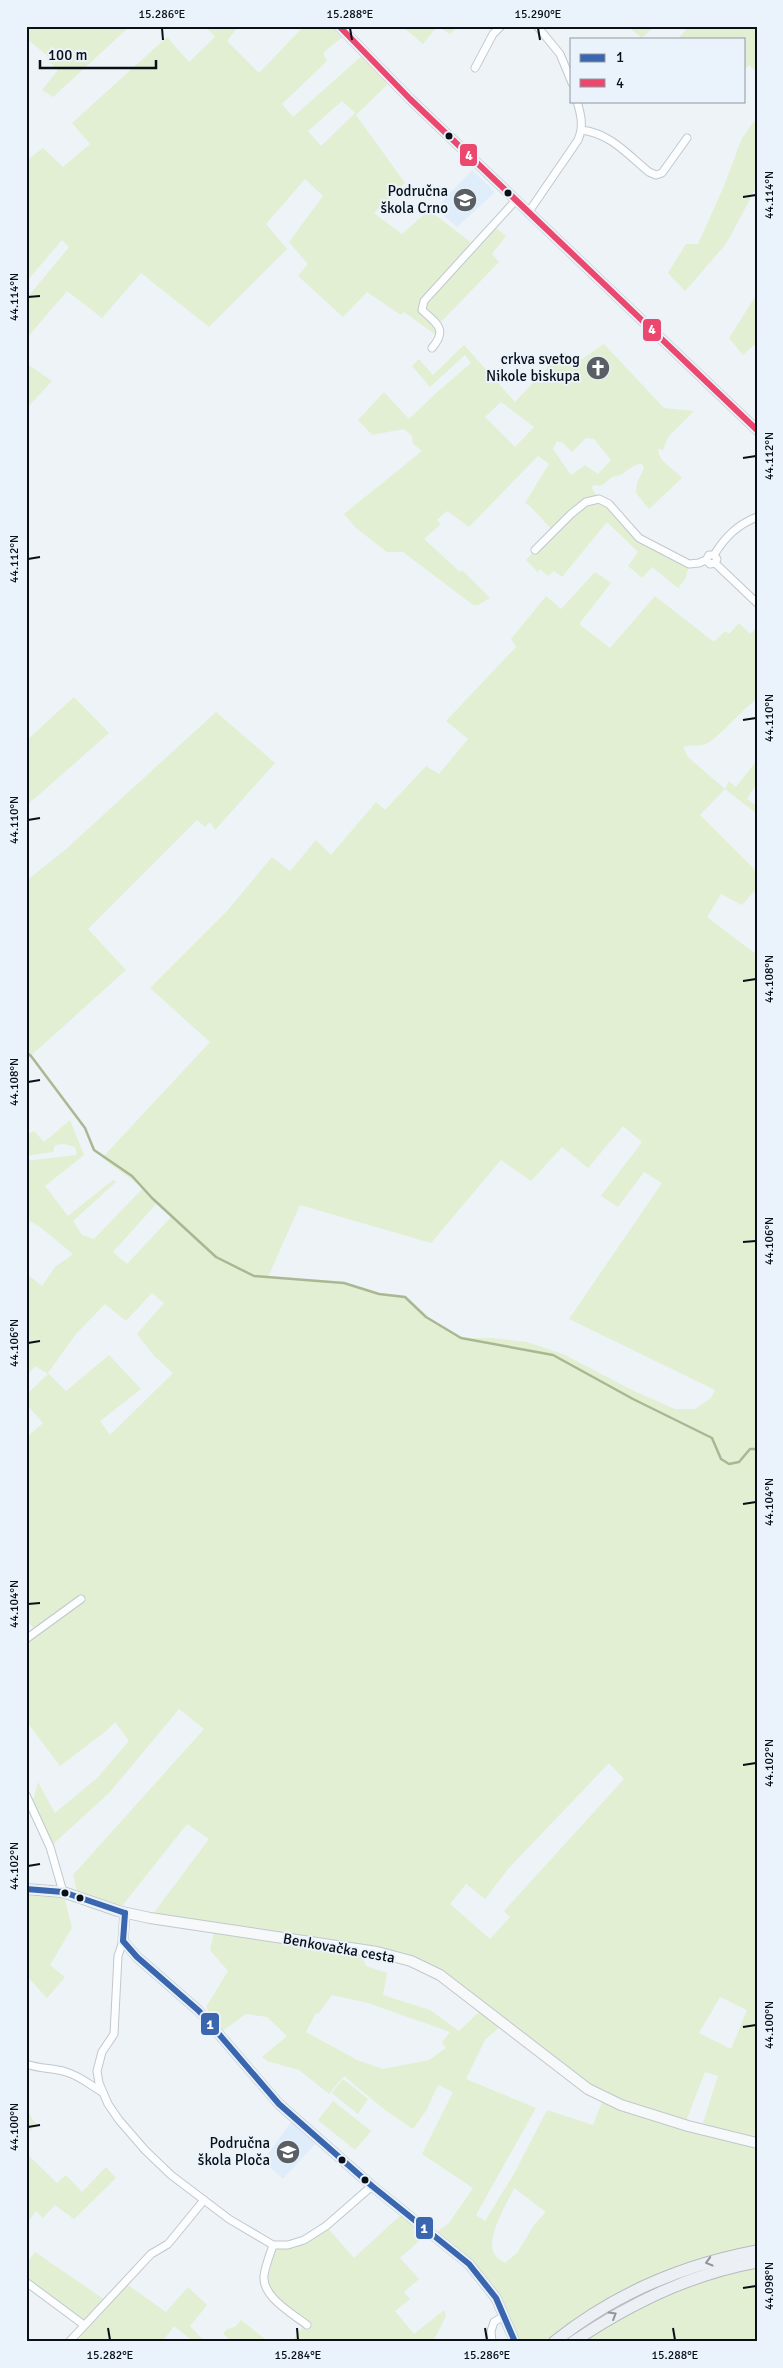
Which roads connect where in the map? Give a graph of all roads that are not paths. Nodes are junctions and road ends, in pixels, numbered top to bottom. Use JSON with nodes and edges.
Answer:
{"nodes":[{"id":1,"x":339,"y":26,"type":"edge"},
{"id":2,"x":501,"y":26,"type":"edge"},
{"id":3,"x":536,"y":26,"type":"edge"},
{"id":4,"x":475,"y":68,"type":"dead end"},
{"id":5,"x":570,"y":78,"type":"edge"},
{"id":6,"x":577,"y":102,"type":"edge"},
{"id":7,"x":582,"y":130,"type":"junction"},
{"id":8,"x":687,"y":138,"type":"dead end"},
{"id":9,"x":516,"y":200,"type":"junction"},
{"id":10,"x":528,"y":213,"type":"junction"},
{"id":11,"x":432,"y":348,"type":"dead end"},
{"id":12,"x":757,"y":430,"type":"edge"},
{"id":13,"x":757,"y":517,"type":"edge"},
{"id":14,"x":535,"y":550,"type":"dead end"},
{"id":15,"x":714,"y":554,"type":"junction"},
{"id":16,"x":706,"y":560,"type":"junction"},
{"id":17,"x":715,"y":563,"type":"junction"},
{"id":18,"x":757,"y":603,"type":"edge"},
{"id":19,"x":81,"y":1599,"type":"dead end"},
{"id":20,"x":26,"y":1639,"type":"edge"},
{"id":21,"x":26,"y":1795,"type":"edge"},
{"id":22,"x":26,"y":1889,"type":"edge"},
{"id":23,"x":63,"y":1892,"type":"junction"},
{"id":24,"x":125,"y":1913,"type":"junction"},
{"id":25,"x":123,"y":1941,"type":"junction"},
{"id":26,"x":26,"y":2064,"type":"edge"},
{"id":27,"x":103,"y":2092,"type":"junction"},
{"id":28,"x":757,"y":2142,"type":"edge"},
{"id":29,"x":372,"y":2186,"type":"junction"},
{"id":30,"x":204,"y":2200,"type":"junction"},
{"id":31,"x":273,"y":2245,"type":"junction"},
{"id":32,"x":757,"y":2251,"type":"edge"},
{"id":33,"x":757,"y":2262,"type":"edge"},
{"id":34,"x":26,"y":2282,"type":"edge"},
{"id":35,"x":504,"y":2316,"type":"junction"},
{"id":36,"x":84,"y":2325,"type":"junction"},
{"id":37,"x":307,"y":2325,"type":"dead end"},
{"id":38,"x":69,"y":2342,"type":"edge"},
{"id":39,"x":492,"y":2342,"type":"edge"},
{"id":40,"x":515,"y":2342,"type":"edge"},
{"id":41,"x":554,"y":2342,"type":"edge"},
{"id":42,"x":572,"y":2342,"type":"edge"}],
"edges":[{"from":1,"to":9,"type":"street"},
{"from":2,"to":4,"type":"street"},
{"from":3,"to":5,"type":"street"},
{"from":6,"to":7,"type":"street"},
{"from":7,"to":8,"type":"street"},
{"from":7,"to":10,"type":"street"},
{"from":9,"to":10,"type":"street"},
{"from":9,"to":11,"type":"street"},
{"from":10,"to":12,"type":"street"},
{"from":13,"to":15,"type":"street"},
{"from":14,"to":16,"type":"street"},
{"from":15,"to":16,"type":"street"},
{"from":15,"to":17,"type":"street"},
{"from":16,"to":17,"type":"street"},
{"from":17,"to":18,"type":"street"},
{"from":19,"to":20,"type":"street"},
{"from":21,"to":23,"type":"street"},
{"from":22,"to":23,"type":"main road","name":"Benkovačka cesta"},
{"from":23,"to":24,"type":"main road","name":"Benkovačka cesta"},
{"from":24,"to":25,"type":"street"},
{"from":24,"to":28,"type":"main road","name":"Benkovačka cesta"},
{"from":25,"to":27,"type":"street"},
{"from":25,"to":29,"type":"street"},
{"from":26,"to":27,"type":"street"},
{"from":27,"to":30,"type":"street"},
{"from":29,"to":31,"type":"street"},
{"from":29,"to":35,"type":"street"},
{"from":30,"to":31,"type":"street"},
{"from":30,"to":36,"type":"street"},
{"from":31,"to":37,"type":"street"},
{"from":32,"to":41,"type":"highway","one_way":true},
{"from":42,"to":33,"type":"highway","one_way":true},
{"from":34,"to":36,"type":"street"},
{"from":35,"to":39,"type":"street"},
{"from":35,"to":40,"type":"street"},
{"from":36,"to":38,"type":"street"}]}
